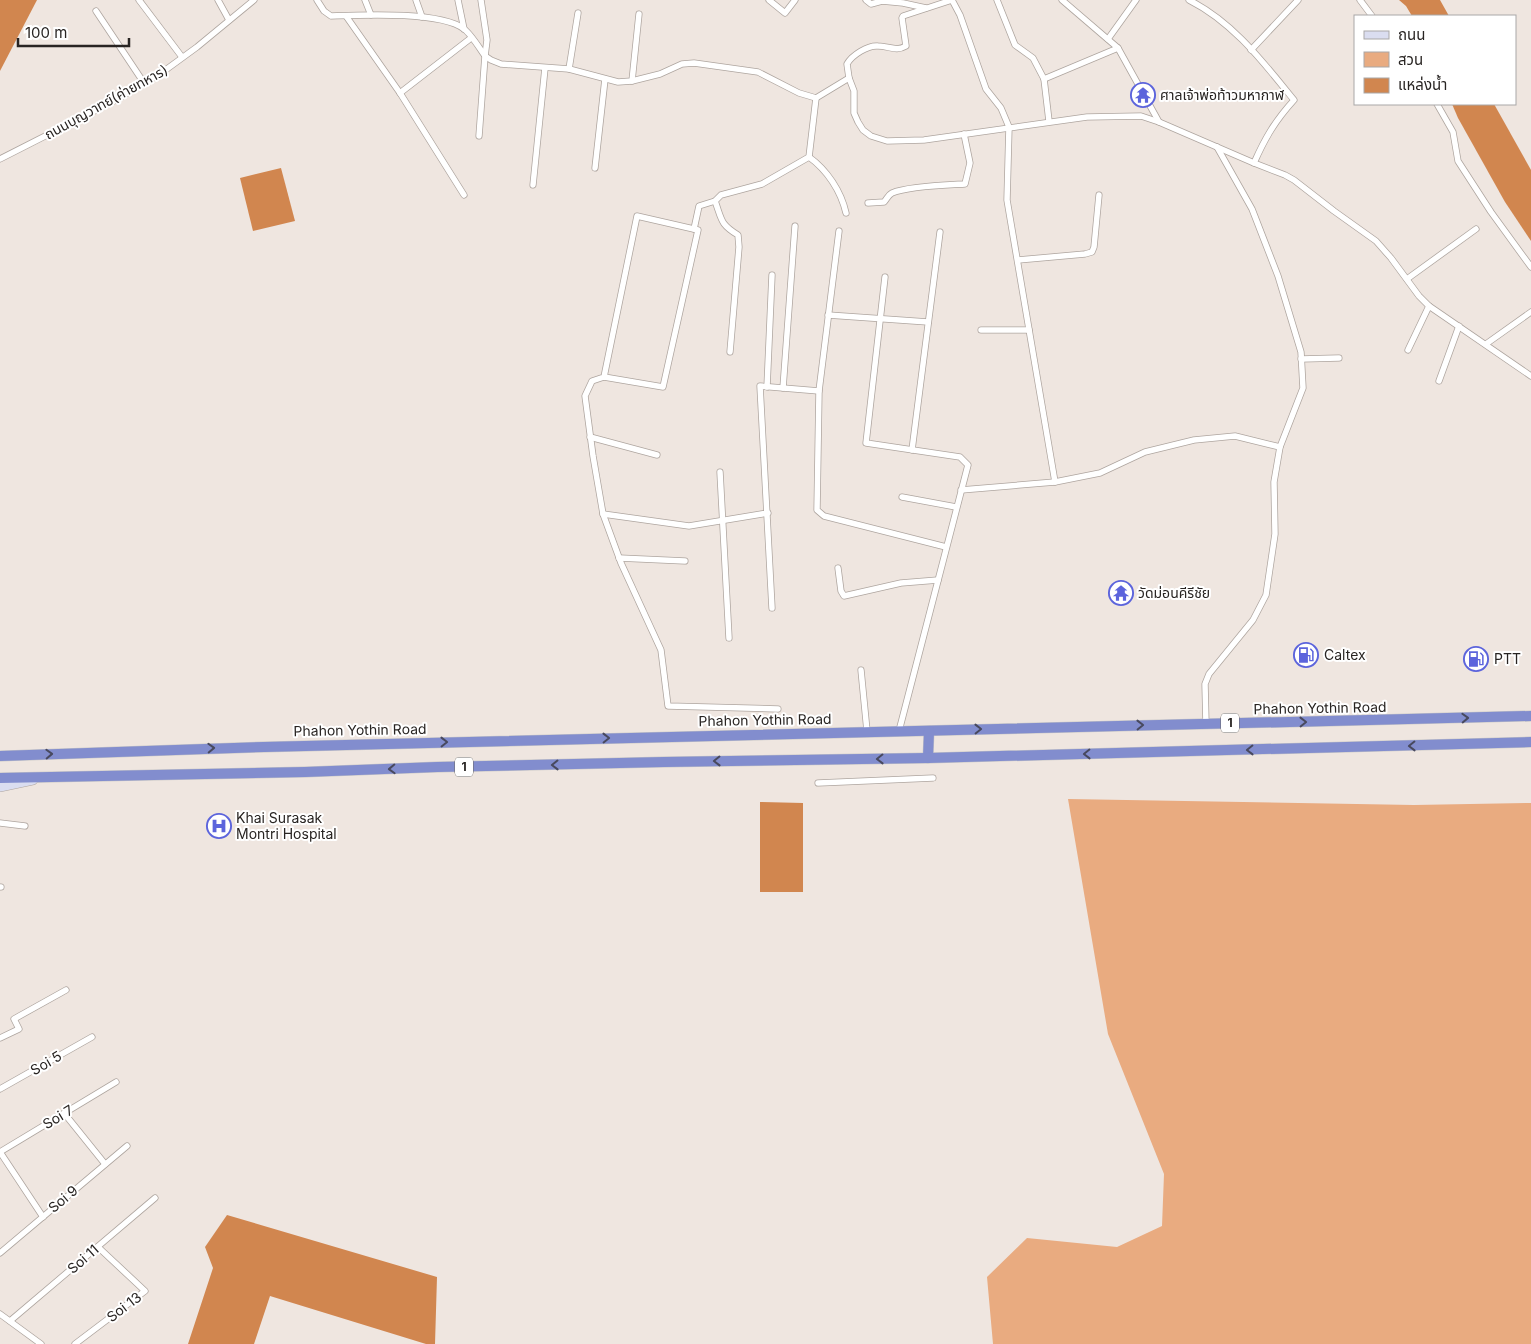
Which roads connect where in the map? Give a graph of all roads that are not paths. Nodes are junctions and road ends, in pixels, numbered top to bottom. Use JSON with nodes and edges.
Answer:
{"nodes":[{"id":1,"x":139,"y":0,"type":"edge"},
{"id":2,"x":218,"y":0,"type":"edge"},
{"id":3,"x":254,"y":0,"type":"edge"},
{"id":4,"x":317,"y":0,"type":"edge"},
{"id":5,"x":365,"y":0,"type":"edge"},
{"id":6,"x":416,"y":0,"type":"edge"},
{"id":7,"x":458,"y":0,"type":"edge"},
{"id":8,"x":481,"y":0,"type":"edge"},
{"id":9,"x":769,"y":0,"type":"edge"},
{"id":10,"x":794,"y":0,"type":"edge"},
{"id":11,"x":866,"y":0,"type":"edge"},
{"id":12,"x":952,"y":0,"type":"edge"},
{"id":13,"x":997,"y":0,"type":"edge"},
{"id":14,"x":1062,"y":0,"type":"edge"},
{"id":15,"x":1136,"y":0,"type":"edge"},
{"id":16,"x":1189,"y":0,"type":"edge"},
{"id":17,"x":1298,"y":0,"type":"edge"},
{"id":18,"x":1360,"y":0,"type":"edge"},
{"id":19,"x":926,"y":8,"type":"junction"},
{"id":20,"x":96,"y":11,"type":"dead end"},
{"id":21,"x":578,"y":13,"type":"dead end"},
{"id":22,"x":638,"y":14,"type":"dead end"},
{"id":23,"x":371,"y":15,"type":"junction"},
{"id":24,"x":1371,"y":15,"type":"edge"},
{"id":25,"x":346,"y":16,"type":"junction"},
{"id":26,"x":422,"y":17,"type":"junction"},
{"id":27,"x":230,"y":20,"type":"junction"},
{"id":28,"x":464,"y":29,"type":"junction"},
{"id":29,"x":471,"y":38,"type":"junction"},
{"id":30,"x":1108,"y":39,"type":"junction"},
{"id":31,"x":1118,"y":48,"type":"junction"},
{"id":32,"x":1251,"y":50,"type":"junction"},
{"id":33,"x":486,"y":56,"type":"junction"},
{"id":34,"x":182,"y":57,"type":"junction"},
{"id":35,"x":544,"y":68,"type":"junction"},
{"id":36,"x":569,"y":69,"type":"junction"},
{"id":37,"x":849,"y":78,"type":"junction"},
{"id":38,"x":604,"y":79,"type":"junction"},
{"id":39,"x":1044,"y":79,"type":"junction"},
{"id":40,"x":632,"y":81,"type":"junction"},
{"id":41,"x":144,"y":83,"type":"junction"},
{"id":42,"x":400,"y":93,"type":"junction"},
{"id":43,"x":816,"y":98,"type":"junction"},
{"id":44,"x":1437,"y":105,"type":"edge"},
{"id":45,"x":1049,"y":121,"type":"junction"},
{"id":46,"x":1159,"y":122,"type":"junction"},
{"id":47,"x":1009,"y":127,"type":"junction"},
{"id":48,"x":964,"y":134,"type":"junction"},
{"id":49,"x":479,"y":136,"type":"dead end"},
{"id":50,"x":1216,"y":147,"type":"junction"},
{"id":51,"x":809,"y":157,"type":"junction"},
{"id":52,"x":0,"y":159,"type":"edge"},
{"id":53,"x":1254,"y":163,"type":"junction"},
{"id":54,"x":596,"y":168,"type":"dead end"},
{"id":55,"x":533,"y":185,"type":"dead end"},
{"id":56,"x":1099,"y":194,"type":"dead end"},
{"id":57,"x":464,"y":195,"type":"dead end"},
{"id":58,"x":715,"y":200,"type":"junction"},
{"id":59,"x":868,"y":203,"type":"dead end"},
{"id":60,"x":846,"y":213,"type":"dead end"},
{"id":61,"x":795,"y":226,"type":"dead end"},
{"id":62,"x":694,"y":229,"type":"junction"},
{"id":63,"x":1476,"y":229,"type":"dead end"},
{"id":64,"x":839,"y":231,"type":"dead end"},
{"id":65,"x":940,"y":232,"type":"dead end"},
{"id":66,"x":1018,"y":260,"type":"junction"},
{"id":67,"x":1531,"y":267,"type":"edge"},
{"id":68,"x":772,"y":275,"type":"dead end"},
{"id":69,"x":885,"y":277,"type":"dead end"},
{"id":70,"x":1407,"y":279,"type":"junction"},
{"id":71,"x":1429,"y":306,"type":"junction"},
{"id":72,"x":1531,"y":312,"type":"edge"},
{"id":73,"x":828,"y":315,"type":"junction"},
{"id":74,"x":880,"y":320,"type":"junction"},
{"id":75,"x":928,"y":322,"type":"junction"},
{"id":76,"x":1459,"y":326,"type":"junction"},
{"id":77,"x":981,"y":330,"type":"dead end"},
{"id":78,"x":1030,"y":330,"type":"junction"},
{"id":79,"x":1486,"y":344,"type":"junction"},
{"id":80,"x":1408,"y":350,"type":"dead end"},
{"id":81,"x":730,"y":352,"type":"dead end"},
{"id":82,"x":1339,"y":358,"type":"dead end"},
{"id":83,"x":1301,"y":359,"type":"junction"},
{"id":84,"x":1531,"y":376,"type":"edge"},
{"id":85,"x":604,"y":377,"type":"junction"},
{"id":86,"x":1439,"y":381,"type":"dead end"},
{"id":87,"x":767,"y":387,"type":"junction"},
{"id":88,"x":783,"y":388,"type":"junction"},
{"id":89,"x":819,"y":391,"type":"junction"},
{"id":90,"x":590,"y":437,"type":"junction"},
{"id":91,"x":1280,"y":447,"type":"junction"},
{"id":92,"x":912,"y":450,"type":"junction"},
{"id":93,"x":657,"y":455,"type":"dead end"},
{"id":94,"x":720,"y":472,"type":"dead end"},
{"id":95,"x":1055,"y":482,"type":"junction"},
{"id":96,"x":960,"y":490,"type":"junction"},
{"id":97,"x":902,"y":498,"type":"dead end"},
{"id":98,"x":956,"y":507,"type":"junction"},
{"id":99,"x":768,"y":513,"type":"junction"},
{"id":100,"x":603,"y":514,"type":"junction"},
{"id":101,"x":722,"y":521,"type":"junction"},
{"id":102,"x":946,"y":546,"type":"junction"},
{"id":103,"x":619,"y":558,"type":"junction"},
{"id":104,"x":685,"y":561,"type":"dead end"},
{"id":105,"x":838,"y":568,"type":"dead end"},
{"id":106,"x":938,"y":580,"type":"junction"},
{"id":107,"x":772,"y":608,"type":"dead end"},
{"id":108,"x":729,"y":638,"type":"dead end"},
{"id":109,"x":861,"y":670,"type":"dead end"},
{"id":110,"x":778,"y":709,"type":"dead end"},
{"id":111,"x":1531,"y":716,"type":"edge"},
{"id":112,"x":1206,"y":724,"type":"junction"},
{"id":113,"x":929,"y":730,"type":"junction"},
{"id":114,"x":867,"y":731,"type":"junction"},
{"id":115,"x":899,"y":731,"type":"junction"},
{"id":116,"x":1531,"y":742,"type":"edge"},
{"id":117,"x":0,"y":756,"type":"edge"},
{"id":118,"x":928,"y":758,"type":"junction"},
{"id":119,"x":52,"y":776,"type":"junction"},
{"id":120,"x":0,"y":778,"type":"edge"},
{"id":121,"x":933,"y":778,"type":"dead end"},
{"id":122,"x":818,"y":783,"type":"dead end"},
{"id":123,"x":0,"y":787,"type":"edge"},
{"id":124,"x":0,"y":823,"type":"edge"},
{"id":125,"x":25,"y":826,"type":"dead end"},
{"id":126,"x":66,"y":990,"type":"dead end"},
{"id":127,"x":92,"y":1037,"type":"dead end"},
{"id":128,"x":0,"y":1038,"type":"edge"},
{"id":129,"x":116,"y":1082,"type":"dead end"},
{"id":130,"x":0,"y":1089,"type":"edge"},
{"id":131,"x":64,"y":1113,"type":"junction"},
{"id":132,"x":127,"y":1146,"type":"dead end"},
{"id":133,"x":0,"y":1152,"type":"edge"},
{"id":134,"x":105,"y":1164,"type":"junction"},
{"id":135,"x":155,"y":1198,"type":"dead end"},
{"id":136,"x":43,"y":1217,"type":"junction"},
{"id":137,"x":98,"y":1246,"type":"junction"},
{"id":138,"x":0,"y":1253,"type":"edge"},
{"id":139,"x":0,"y":1314,"type":"edge"},
{"id":140,"x":10,"y":1321,"type":"junction"},
{"id":141,"x":41,"y":1344,"type":"edge"},
{"id":142,"x":75,"y":1344,"type":"edge"}],
"edges":[{"from":1,"to":34,"type":"street"},
{"from":2,"to":27,"type":"street"},
{"from":3,"to":27,"type":"street","name":"ถนนบุญวาทย์(ค่ายทหาร)"},
{"from":4,"to":25,"type":"street"},
{"from":5,"to":23,"type":"street"},
{"from":6,"to":26,"type":"street"},
{"from":7,"to":28,"type":"street"},
{"from":8,"to":33,"type":"street"},
{"from":9,"to":10,"type":"street"},
{"from":11,"to":19,"type":"street"},
{"from":12,"to":19,"type":"street"},
{"from":12,"to":47,"type":"street"},
{"from":13,"to":39,"type":"street"},
{"from":14,"to":30,"type":"street"},
{"from":15,"to":30,"type":"street"},
{"from":16,"to":32,"type":"street"},
{"from":17,"to":32,"type":"street"},
{"from":18,"to":24,"type":"street"},
{"from":19,"to":37,"type":"street"},
{"from":20,"to":41,"type":"street"},
{"from":21,"to":36,"type":"street"},
{"from":22,"to":40,"type":"street"},
{"from":23,"to":25,"type":"street"},
{"from":23,"to":26,"type":"street"},
{"from":25,"to":42,"type":"street"},
{"from":26,"to":28,"type":"street"},
{"from":27,"to":34,"type":"street","name":"ถนนบุญวาทย์(ค่ายทหาร)"},
{"from":28,"to":29,"type":"street"},
{"from":29,"to":33,"type":"street"},
{"from":29,"to":42,"type":"street"},
{"from":30,"to":31,"type":"street"},
{"from":31,"to":39,"type":"street"},
{"from":31,"to":46,"type":"street"},
{"from":32,"to":53,"type":"street"},
{"from":33,"to":35,"type":"street"},
{"from":33,"to":49,"type":"street"},
{"from":34,"to":41,"type":"street","name":"ถนนบุญวาทย์(ค่ายทหาร)"},
{"from":35,"to":36,"type":"street"},
{"from":35,"to":55,"type":"street"},
{"from":36,"to":38,"type":"street"},
{"from":37,"to":43,"type":"street"},
{"from":37,"to":48,"type":"street"},
{"from":38,"to":40,"type":"street"},
{"from":38,"to":54,"type":"street"},
{"from":39,"to":45,"type":"street"},
{"from":40,"to":43,"type":"street"},
{"from":41,"to":52,"type":"street","name":"ถนนบุญวาทย์(ค่ายทหาร)"},
{"from":42,"to":57,"type":"street"},
{"from":43,"to":51,"type":"street"},
{"from":44,"to":67,"type":"street"},
{"from":45,"to":46,"type":"street"},
{"from":45,"to":47,"type":"street"},
{"from":46,"to":50,"type":"street"},
{"from":47,"to":48,"type":"street"},
{"from":47,"to":66,"type":"street"},
{"from":48,"to":59,"type":"street"},
{"from":50,"to":53,"type":"street"},
{"from":50,"to":83,"type":"street"},
{"from":51,"to":58,"type":"street"},
{"from":51,"to":60,"type":"street"},
{"from":53,"to":70,"type":"street"},
{"from":56,"to":66,"type":"street"},
{"from":58,"to":62,"type":"street"},
{"from":58,"to":81,"type":"street"},
{"from":61,"to":88,"type":"street"},
{"from":62,"to":85,"type":"street"},
{"from":62,"to":85,"type":"street"},
{"from":63,"to":70,"type":"street"},
{"from":64,"to":73,"type":"street"},
{"from":65,"to":75,"type":"street"},
{"from":66,"to":78,"type":"street"},
{"from":68,"to":87,"type":"street"},
{"from":69,"to":74,"type":"street"},
{"from":70,"to":71,"type":"street"},
{"from":71,"to":76,"type":"street"},
{"from":71,"to":80,"type":"street"},
{"from":72,"to":79,"type":"street"},
{"from":73,"to":74,"type":"street"},
{"from":73,"to":89,"type":"street"},
{"from":74,"to":75,"type":"street"},
{"from":74,"to":92,"type":"street"},
{"from":75,"to":92,"type":"street"},
{"from":76,"to":79,"type":"street"},
{"from":76,"to":86,"type":"street"},
{"from":77,"to":78,"type":"street"},
{"from":78,"to":95,"type":"street"},
{"from":79,"to":84,"type":"street"},
{"from":82,"to":83,"type":"street"},
{"from":83,"to":91,"type":"street"},
{"from":85,"to":90,"type":"street"},
{"from":87,"to":88,"type":"street"},
{"from":87,"to":99,"type":"street"},
{"from":88,"to":89,"type":"street"},
{"from":89,"to":102,"type":"street"},
{"from":90,"to":93,"type":"street"},
{"from":90,"to":100,"type":"street"},
{"from":91,"to":95,"type":"street"},
{"from":91,"to":112,"type":"street"},
{"from":92,"to":96,"type":"street"},
{"from":94,"to":101,"type":"street"},
{"from":95,"to":96,"type":"street"},
{"from":96,"to":98,"type":"street"},
{"from":97,"to":98,"type":"street"},
{"from":98,"to":102,"type":"street"},
{"from":99,"to":101,"type":"street"},
{"from":99,"to":107,"type":"street"},
{"from":100,"to":101,"type":"street"},
{"from":100,"to":103,"type":"street"},
{"from":101,"to":108,"type":"street"},
{"from":102,"to":106,"type":"street"},
{"from":103,"to":104,"type":"street"},
{"from":103,"to":110,"type":"street"},
{"from":105,"to":106,"type":"street"},
{"from":106,"to":115,"type":"street"},
{"from":109,"to":114,"type":"street"},
{"from":112,"to":111,"type":"highway","name":"Phahon Yothin Road","number":"1","one_way":true},
{"from":113,"to":112,"type":"highway","name":"Phahon Yothin Road","number":"1","one_way":true},
{"from":113,"to":115,"type":"highway","name":"Phahon Yothin Road","number":"1"},
{"from":113,"to":118,"type":"highway"},
{"from":114,"to":115,"type":"highway","name":"Phahon Yothin Road","number":"1"},
{"from":117,"to":114,"type":"highway","name":"Phahon Yothin Road","number":"1","one_way":true},
{"from":116,"to":118,"type":"highway","number":"1","one_way":true},
{"from":118,"to":119,"type":"highway","number":"1","one_way":true},
{"from":119,"to":120,"type":"highway","number":"1"},
{"from":119,"to":123,"type":"main road","number":"1"},
{"from":121,"to":122,"type":"street"},
{"from":124,"to":125,"type":"street"},
{"from":126,"to":128,"type":"street"},
{"from":127,"to":130,"type":"street","name":"Soi 5"},
{"from":129,"to":131,"type":"street","name":"Soi 7"},
{"from":131,"to":133,"type":"street","name":"Soi 7"},
{"from":131,"to":134,"type":"street"},
{"from":132,"to":134,"type":"street","name":"Soi 9"},
{"from":133,"to":136,"type":"street"},
{"from":134,"to":136,"type":"street","name":"Soi 9"},
{"from":135,"to":137,"type":"street","name":"Soi 11"},
{"from":136,"to":138,"type":"street","name":"Soi 9"},
{"from":137,"to":140,"type":"street","name":"Soi 11"},
{"from":137,"to":142,"type":"street","name":"Soi 13"},
{"from":139,"to":140,"type":"street"},
{"from":140,"to":141,"type":"street"}]}
